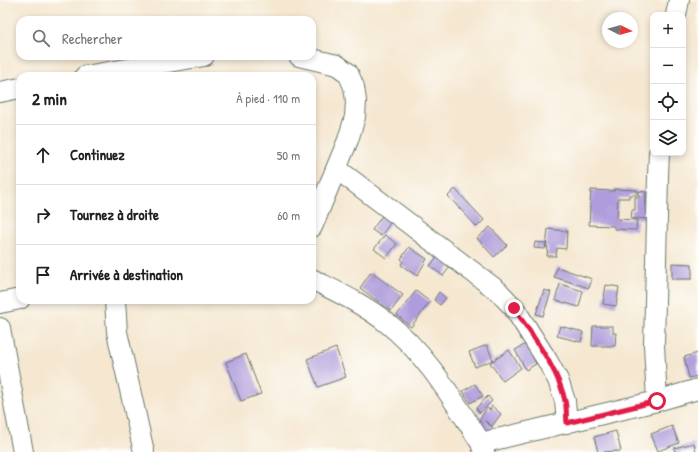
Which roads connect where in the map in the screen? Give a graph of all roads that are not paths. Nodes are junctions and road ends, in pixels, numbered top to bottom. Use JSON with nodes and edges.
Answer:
{"nodes":[{"id":1,"x":679,"y":0,"type":"edge"},
{"id":2,"x":677,"y":12,"type":"edge"},
{"id":3,"x":180,"y":60,"type":"edge"},
{"id":4,"x":316,"y":60,"type":"edge"},
{"id":5,"x":109,"y":72,"type":"edge"},
{"id":6,"x":16,"y":89,"type":"edge"},
{"id":7,"x":0,"y":92,"type":"edge"},
{"id":8,"x":660,"y":156,"type":"edge"},
{"id":9,"x":337,"y":169,"type":"junction"},
{"id":10,"x":316,"y":218,"type":"edge"},
{"id":11,"x":316,"y":281,"type":"edge"},
{"id":12,"x":16,"y":300,"type":"edge"},
{"id":13,"x":0,"y":303,"type":"edge"},
{"id":14,"x":115,"y":304,"type":"edge"},
{"id":15,"x":0,"y":328,"type":"edge"},
{"id":16,"x":698,"y":389,"type":"edge"},
{"id":17,"x":657,"y":401,"type":"junction"},
{"id":18,"x":567,"y":423,"type":"junction"},
{"id":19,"x":482,"y":448,"type":"edge"},
{"id":20,"x":23,"y":452,"type":"edge"},
{"id":21,"x":144,"y":452,"type":"edge"}],
"edges":[{"from":1,"to":2,"type":"street"},
{"from":3,"to":5,"type":"street"},
{"from":4,"to":9,"type":"street"},
{"from":6,"to":7,"type":"street"},
{"from":8,"to":17,"type":"street"},
{"from":9,"to":10,"type":"street"},
{"from":9,"to":18,"type":"street"},
{"from":11,"to":19,"type":"street"},
{"from":12,"to":13,"type":"street"},
{"from":14,"to":21,"type":"street"},
{"from":15,"to":20,"type":"street"},
{"from":16,"to":17,"type":"street"},
{"from":17,"to":18,"type":"street"},
{"from":18,"to":19,"type":"street"}]}
